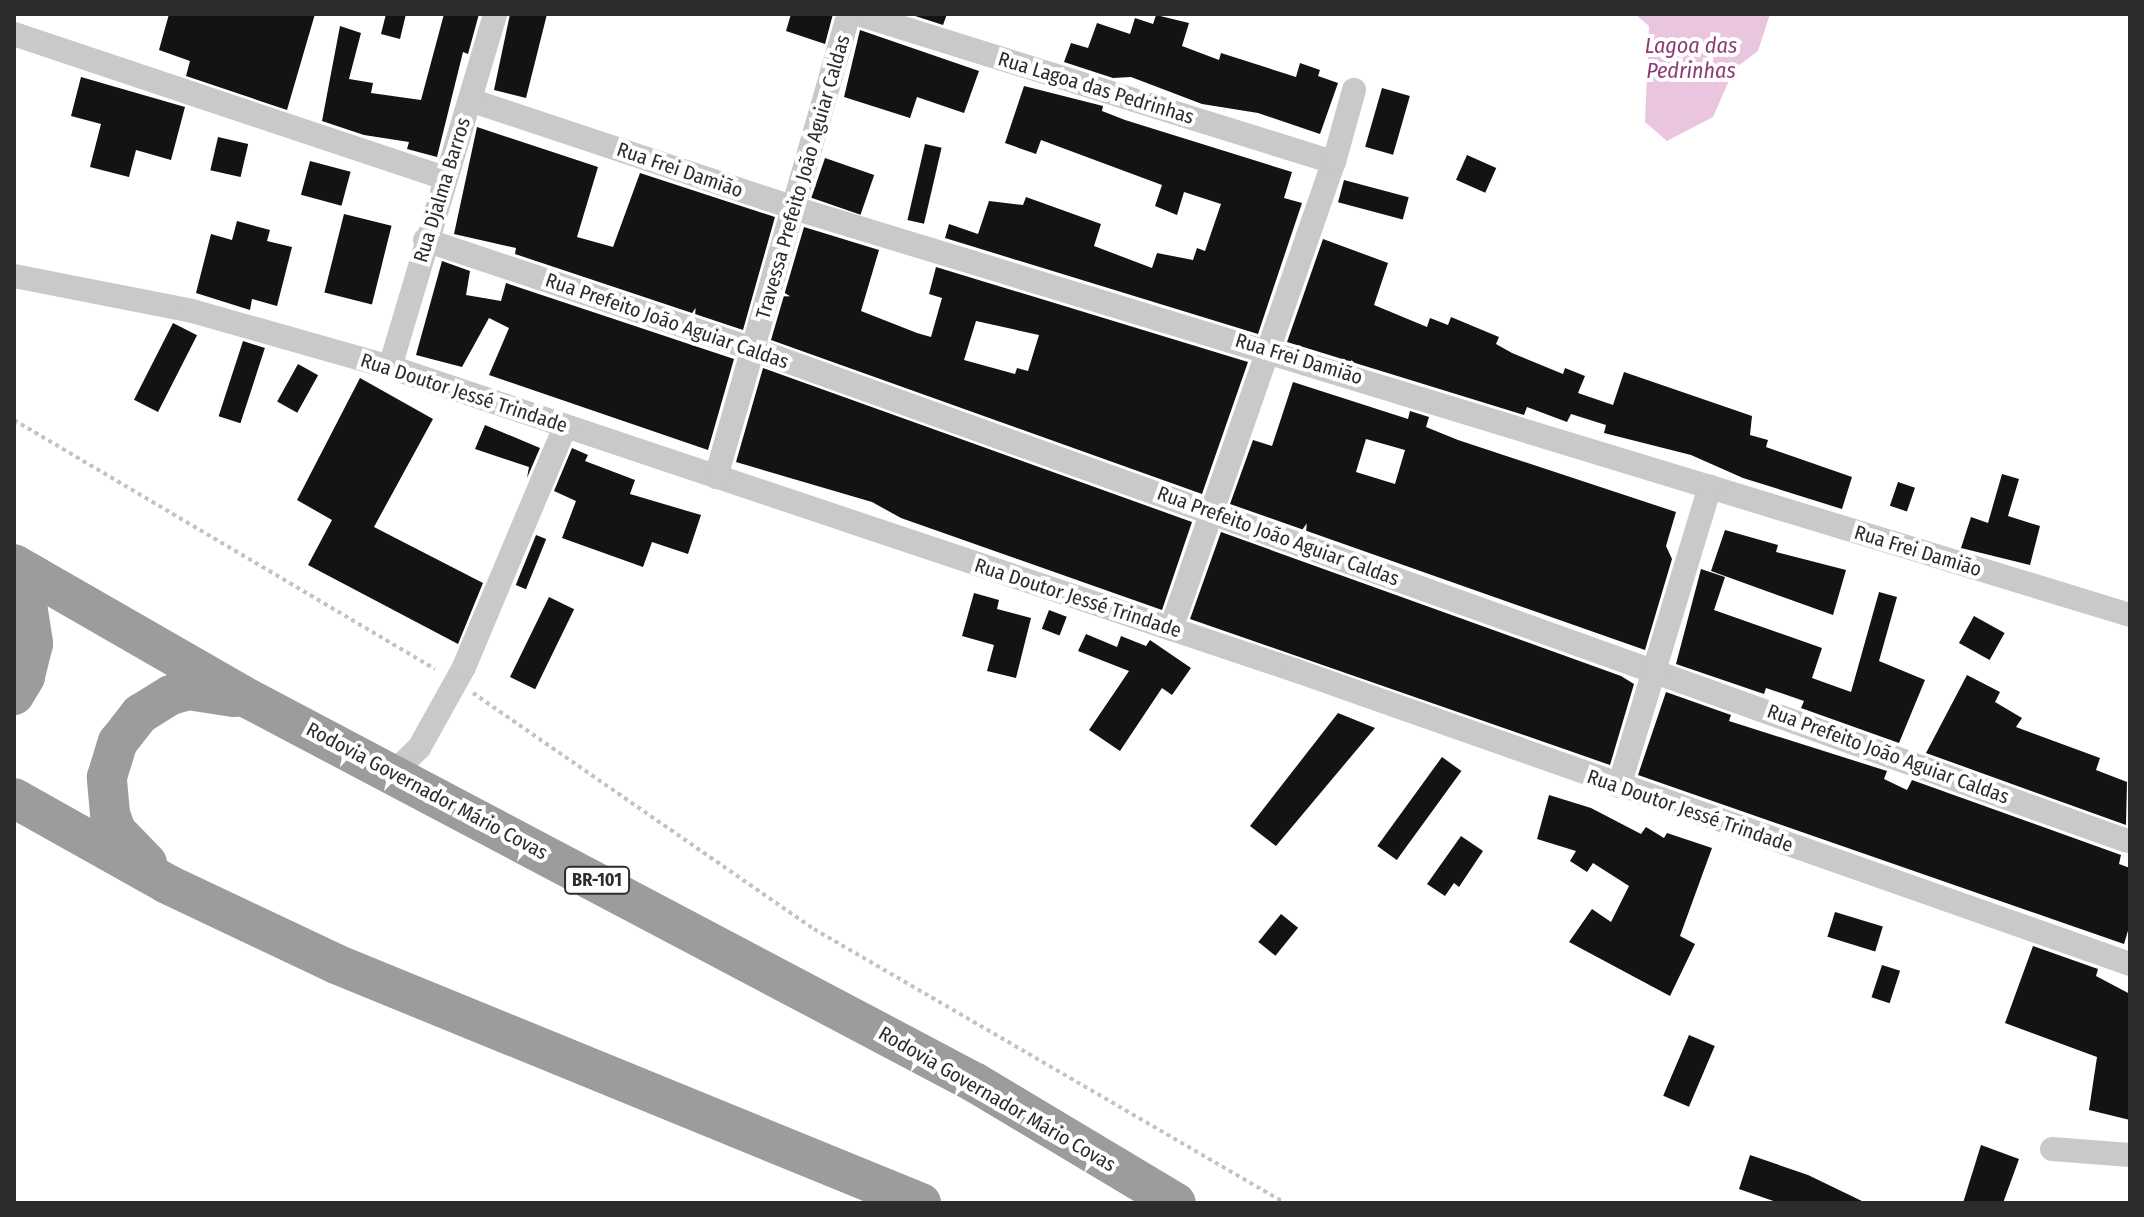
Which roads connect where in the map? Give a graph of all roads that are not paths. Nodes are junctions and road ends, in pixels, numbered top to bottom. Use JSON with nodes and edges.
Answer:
{"nodes":[{"id":1,"x":495,"y":14,"type":"edge"},
{"id":2,"x":849,"y":14,"type":"edge"},
{"id":3,"x":858,"y":14,"type":"edge"},
{"id":4,"x":14,"y":34,"type":"edge"},
{"id":5,"x":1354,"y":90,"type":"dead end"},
{"id":6,"x":470,"y":100,"type":"junction"},
{"id":7,"x":1334,"y":162,"type":"junction"},
{"id":8,"x":444,"y":178,"type":"junction"},
{"id":9,"x":797,"y":209,"type":"junction"},
{"id":10,"x":425,"y":240,"type":"junction"},
{"id":11,"x":14,"y":276,"type":"edge"},
{"id":12,"x":753,"y":349,"type":"junction"},
{"id":13,"x":1268,"y":349,"type":"junction"},
{"id":14,"x":390,"y":367,"type":"junction"},
{"id":15,"x":565,"y":427,"type":"junction"},
{"id":16,"x":716,"y":477,"type":"junction"},
{"id":17,"x":1710,"y":487,"type":"junction"},
{"id":18,"x":1211,"y":512,"type":"junction"},
{"id":19,"x":14,"y":564,"type":"edge"},
{"id":20,"x":14,"y":586,"type":"edge"},
{"id":21,"x":2130,"y":615,"type":"edge"},
{"id":22,"x":1171,"y":629,"type":"junction"},
{"id":23,"x":1654,"y":669,"type":"junction"},
{"id":24,"x":14,"y":695,"type":"edge"},
{"id":25,"x":249,"y":699,"type":"junction"},
{"id":26,"x":393,"y":773,"type":"junction"},
{"id":27,"x":1619,"y":786,"type":"junction"},
{"id":28,"x":14,"y":798,"type":"edge"},
{"id":29,"x":2127,"y":841,"type":"dead end"},
{"id":30,"x":167,"y":884,"type":"junction"},
{"id":31,"x":2130,"y":964,"type":"edge"},
{"id":32,"x":2052,"y":1149,"type":"dead end"},
{"id":33,"x":2130,"y":1155,"type":"edge"},
{"id":34,"x":921,"y":1203,"type":"edge"},
{"id":35,"x":1176,"y":1203,"type":"edge"}],
"edges":[{"from":1,"to":6,"type":"street","name":"Rua Djalma Barros"},
{"from":2,"to":9,"type":"street","name":"Travessa Prefeito João Aguiar Caldas"},
{"from":3,"to":7,"type":"street","name":"Rua Lagoa das Pedrinhas"},
{"from":4,"to":8,"type":"street"},
{"from":5,"to":7,"type":"street"},
{"from":6,"to":8,"type":"street","name":"Rua Djalma Barros"},
{"from":6,"to":9,"type":"street","name":"Rua Frei Damião"},
{"from":7,"to":13,"type":"street"},
{"from":8,"to":10,"type":"street","name":"Rua Djalma Barros"},
{"from":9,"to":12,"type":"street","name":"Travessa Prefeito João Aguiar Caldas"},
{"from":9,"to":13,"type":"street","name":"Rua Frei Damião"},
{"from":10,"to":12,"type":"street","name":"Rua Prefeito João Aguiar Caldas"},
{"from":10,"to":14,"type":"street","name":"Rua Djalma Barros"},
{"from":11,"to":14,"type":"street","name":"Rua Doutor Jessé Trindade"},
{"from":12,"to":16,"type":"street","name":"Travessa Prefeito João Aguiar Caldas"},
{"from":12,"to":18,"type":"street","name":"Rua Prefeito João Aguiar Caldas"},
{"from":13,"to":17,"type":"street","name":"Rua Frei Damião"},
{"from":13,"to":18,"type":"street"},
{"from":14,"to":15,"type":"street","name":"Rua Doutor Jessé Trindade"},
{"from":15,"to":16,"type":"street","name":"Rua Doutor Jessé Trindade"},
{"from":15,"to":26,"type":"street"},
{"from":16,"to":22,"type":"street","name":"Rua Doutor Jessé Trindade"},
{"from":17,"to":21,"type":"street","name":"Rua Frei Damião"},
{"from":17,"to":23,"type":"street"},
{"from":18,"to":22,"type":"street"},
{"from":18,"to":23,"type":"street","name":"Rua Prefeito João Aguiar Caldas"},
{"from":19,"to":25,"type":"highway","name":"Rodovia Governador Mário Covas","number":"BR-101"},
{"from":20,"to":24,"type":"highway"},
{"from":22,"to":27,"type":"street","name":"Rua Doutor Jessé Trindade"},
{"from":23,"to":27,"type":"street"},
{"from":23,"to":29,"type":"street","name":"Rua Prefeito João Aguiar Caldas"},
{"from":25,"to":26,"type":"highway","name":"Rodovia Governador Mário Covas","number":"BR-101"},
{"from":25,"to":30,"type":"highway"},
{"from":26,"to":35,"type":"highway","name":"Rodovia Governador Mário Covas","number":"BR-101"},
{"from":27,"to":31,"type":"street","name":"Rua Doutor Jessé Trindade"},
{"from":28,"to":30,"type":"highway"},
{"from":30,"to":34,"type":"highway"},
{"from":32,"to":33,"type":"street"}]}
